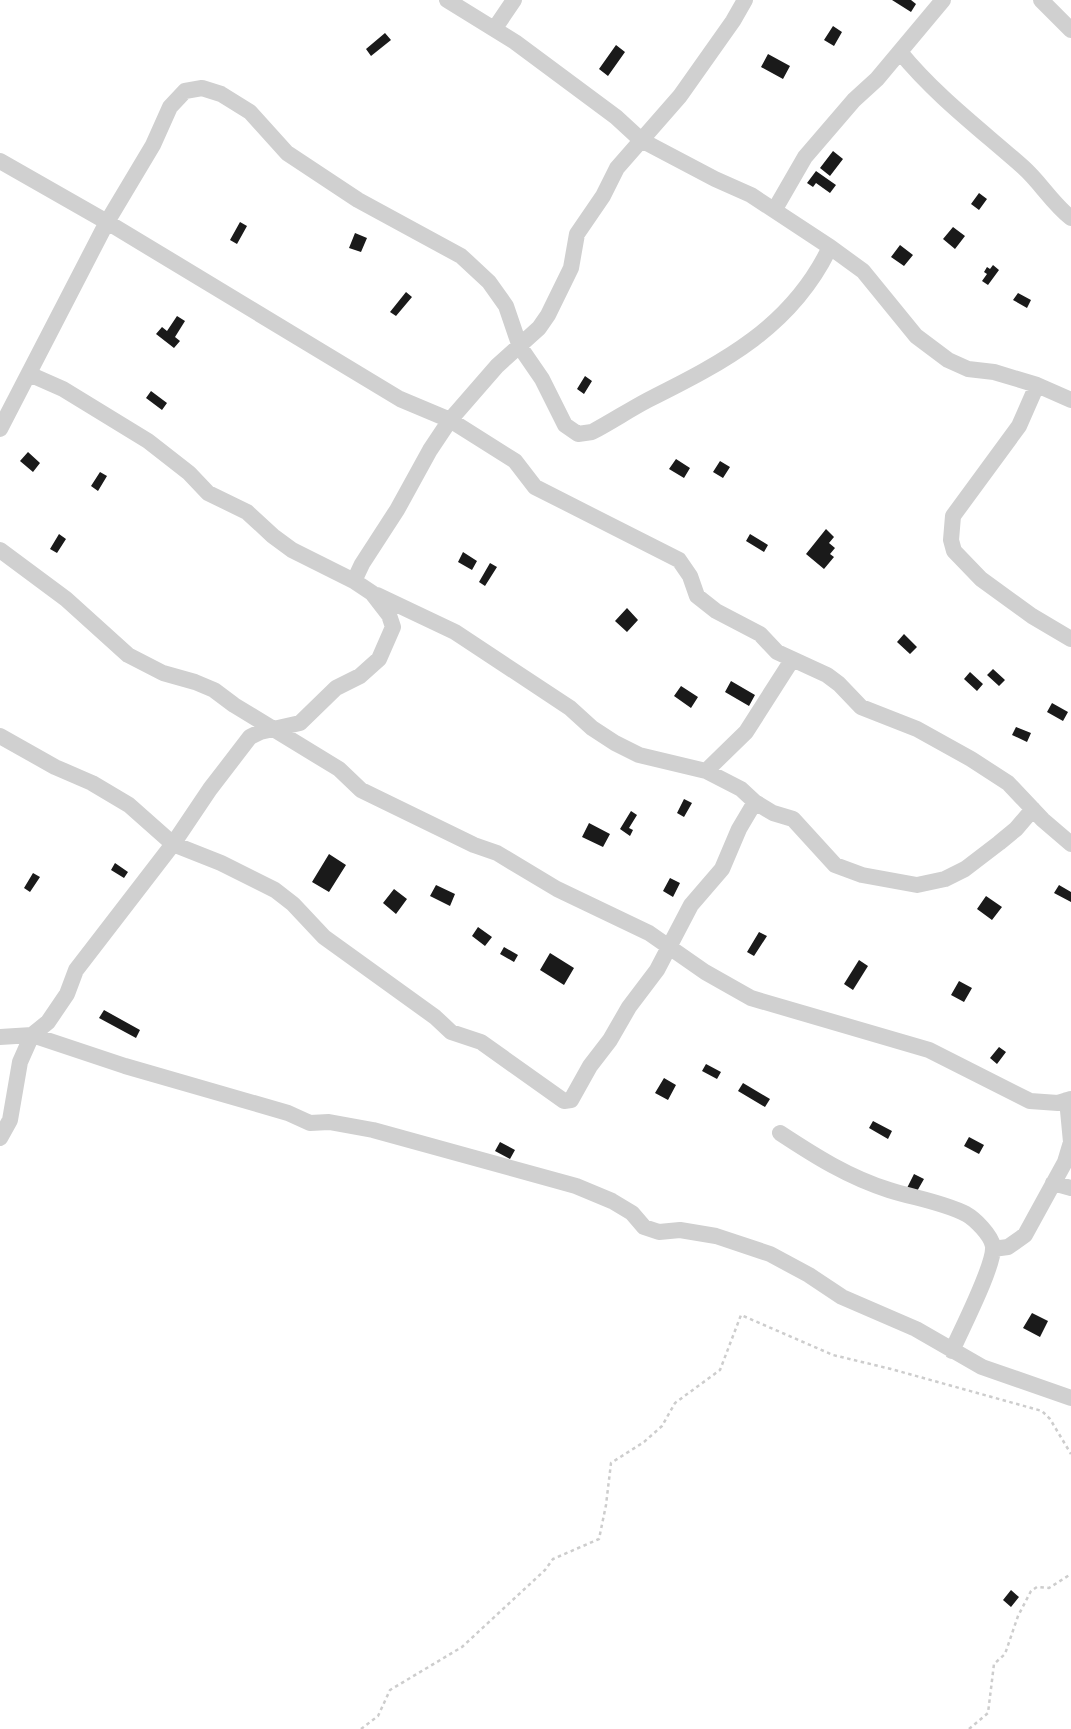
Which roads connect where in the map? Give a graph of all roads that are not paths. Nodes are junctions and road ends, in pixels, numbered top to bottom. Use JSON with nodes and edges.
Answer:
{"nodes":[{"id":1,"x":447,"y":0,"type":"edge"},
{"id":2,"x":514,"y":0,"type":"edge"},
{"id":3,"x":745,"y":0,"type":"edge"},
{"id":4,"x":943,"y":0,"type":"edge"},
{"id":5,"x":1041,"y":0,"type":"edge"},
{"id":6,"x":495,"y":28,"type":"junction"},
{"id":7,"x":1071,"y":30,"type":"edge"},
{"id":8,"x":900,"y":52,"type":"junction"},
{"id":9,"x":640,"y":140,"type":"junction"},
{"id":10,"x":0,"y":161,"type":"edge"},
{"id":11,"x":775,"y":209,"type":"junction"},
{"id":12,"x":1071,"y":218,"type":"edge"},
{"id":13,"x":107,"y":222,"type":"junction"},
{"id":14,"x":830,"y":247,"type":"junction"},
{"id":15,"x":520,"y":346,"type":"junction"},
{"id":16,"x":29,"y":374,"type":"junction"},
{"id":17,"x":1037,"y":385,"type":"junction"},
{"id":18,"x":1071,"y":400,"type":"edge"},
{"id":19,"x":450,"y":420,"type":"junction"},
{"id":20,"x":0,"y":429,"type":"edge"},
{"id":21,"x":0,"y":550,"type":"edge"},
{"id":22,"x":354,"y":581,"type":"junction"},
{"id":23,"x":372,"y":593,"type":"junction"},
{"id":24,"x":1071,"y":639,"type":"edge"},
{"id":25,"x":792,"y":660,"type":"junction"},
{"id":26,"x":273,"y":730,"type":"junction"},
{"id":27,"x":0,"y":736,"type":"edge"},
{"id":28,"x":706,"y":771,"type":"junction"},
{"id":29,"x":755,"y":802,"type":"junction"},
{"id":30,"x":1032,"y":809,"type":"junction"},
{"id":31,"x":173,"y":844,"type":"junction"},
{"id":32,"x":1071,"y":844,"type":"edge"},
{"id":33,"x":669,"y":946,"type":"junction"},
{"id":34,"x":32,"y":1035,"type":"junction"},
{"id":35,"x":0,"y":1037,"type":"edge"},
{"id":36,"x":1069,"y":1100,"type":"edge"},
{"id":37,"x":780,"y":1133,"type":"dead end"},
{"id":38,"x":0,"y":1138,"type":"edge"},
{"id":39,"x":1053,"y":1183,"type":"junction"},
{"id":40,"x":1071,"y":1188,"type":"edge"},
{"id":41,"x":993,"y":1249,"type":"junction"},
{"id":42,"x":952,"y":1351,"type":"junction"},
{"id":43,"x":1071,"y":1398,"type":"edge"}],
"edges":[{"from":1,"to":6,"type":"street"},
{"from":2,"to":6,"type":"street"},
{"from":3,"to":9,"type":"street"},
{"from":4,"to":8,"type":"street"},
{"from":5,"to":7,"type":"street"},
{"from":6,"to":9,"type":"street"},
{"from":8,"to":11,"type":"street"},
{"from":8,"to":12,"type":"street"},
{"from":9,"to":11,"type":"street"},
{"from":9,"to":15,"type":"street"},
{"from":10,"to":13,"type":"street"},
{"from":11,"to":14,"type":"street"},
{"from":13,"to":15,"type":"street"},
{"from":13,"to":16,"type":"street"},
{"from":13,"to":19,"type":"street"},
{"from":14,"to":15,"type":"street"},
{"from":14,"to":17,"type":"street"},
{"from":15,"to":19,"type":"street"},
{"from":16,"to":20,"type":"street"},
{"from":16,"to":22,"type":"street"},
{"from":17,"to":18,"type":"street"},
{"from":17,"to":24,"type":"street"},
{"from":19,"to":22,"type":"street"},
{"from":19,"to":25,"type":"street"},
{"from":21,"to":26,"type":"street"},
{"from":22,"to":23,"type":"street"},
{"from":23,"to":26,"type":"street"},
{"from":23,"to":28,"type":"street"},
{"from":25,"to":28,"type":"street"},
{"from":25,"to":30,"type":"street"},
{"from":26,"to":31,"type":"street"},
{"from":26,"to":33,"type":"street"},
{"from":27,"to":31,"type":"street"},
{"from":28,"to":29,"type":"street"},
{"from":29,"to":30,"type":"street"},
{"from":29,"to":33,"type":"street"},
{"from":30,"to":32,"type":"street"},
{"from":31,"to":33,"type":"street"},
{"from":31,"to":34,"type":"street"},
{"from":33,"to":36,"type":"street"},
{"from":34,"to":35,"type":"street"},
{"from":34,"to":38,"type":"street"},
{"from":34,"to":42,"type":"street"},
{"from":36,"to":39,"type":"street"},
{"from":37,"to":41,"type":"street"},
{"from":39,"to":40,"type":"street"},
{"from":39,"to":41,"type":"street"},
{"from":41,"to":42,"type":"street"},
{"from":42,"to":43,"type":"street"}]}
